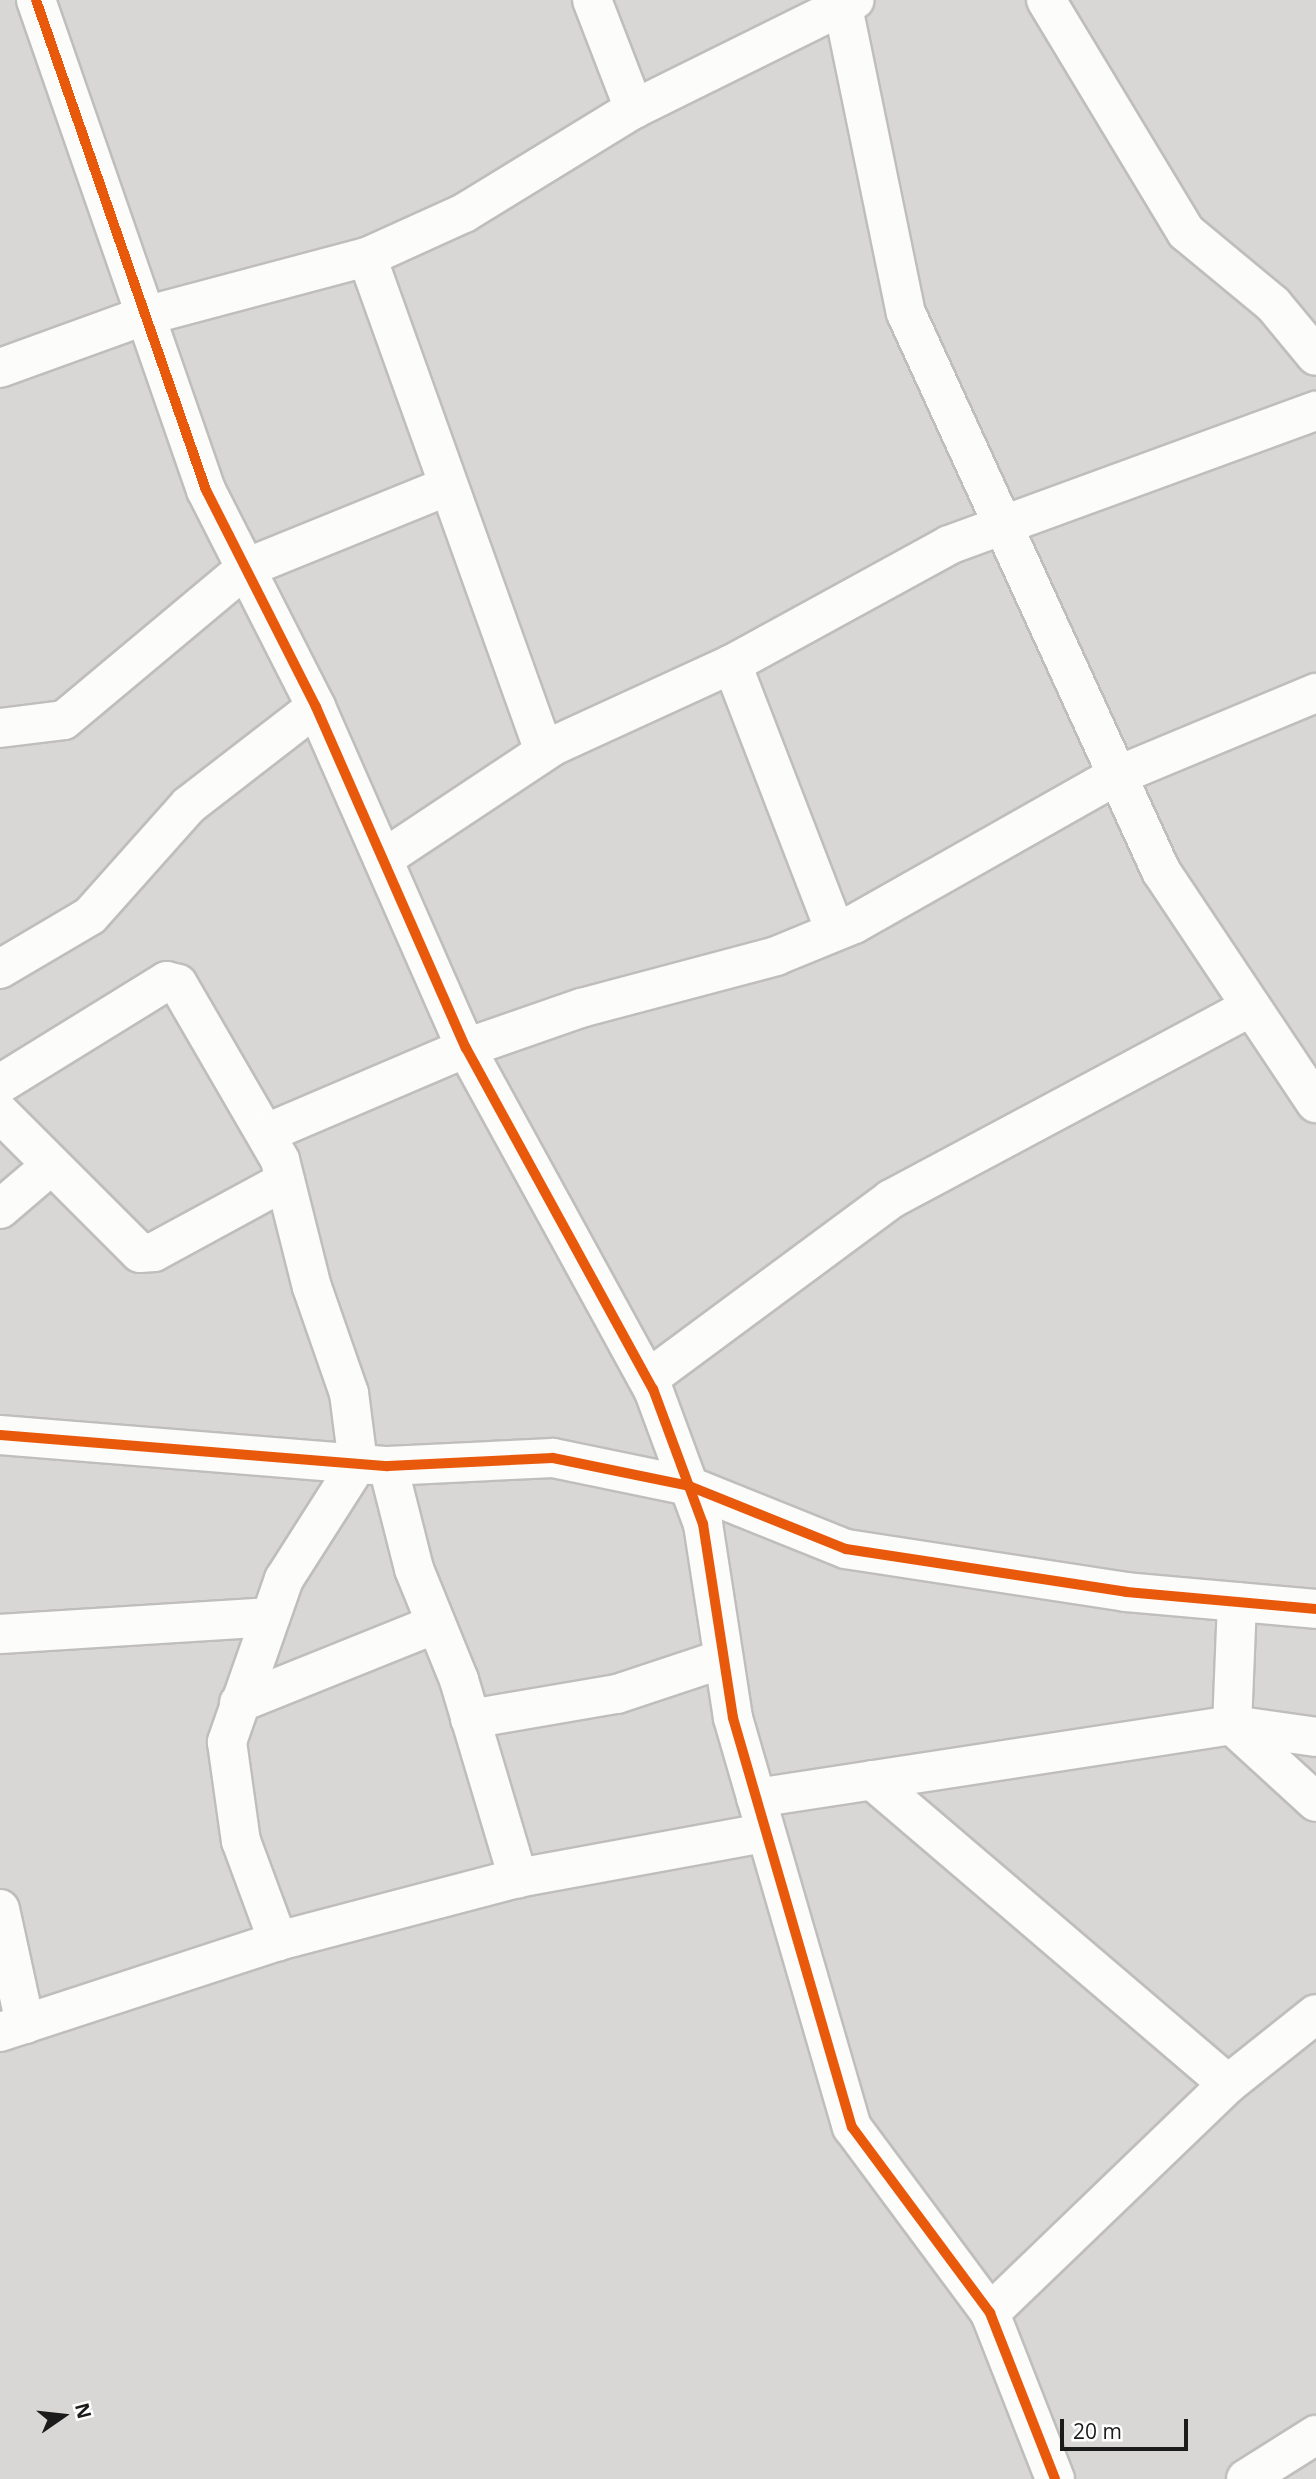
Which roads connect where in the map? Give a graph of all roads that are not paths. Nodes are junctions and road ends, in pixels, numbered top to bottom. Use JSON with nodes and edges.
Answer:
{"nodes":[{"id":1,"x":36,"y":0,"type":"edge"},
{"id":2,"x":592,"y":0,"type":"edge"},
{"id":3,"x":1046,"y":0,"type":"edge"},
{"id":4,"x":849,"y":4,"type":"edge"},
{"id":5,"x":634,"y":109,"type":"junction"},
{"id":6,"x":367,"y":257,"type":"junction"},
{"id":7,"x":141,"y":317,"type":"junction"},
{"id":8,"x":1316,"y":356,"type":"edge"},
{"id":9,"x":0,"y":368,"type":"edge"},
{"id":10,"x":1316,"y":411,"type":"edge"},
{"id":11,"x":448,"y":486,"type":"junction"},
{"id":12,"x":1003,"y":523,"type":"junction"},
{"id":13,"x":246,"y":568,"type":"junction"},
{"id":14,"x":732,"y":664,"type":"junction"},
{"id":15,"x":1316,"y":693,"type":"edge"},
{"id":16,"x":316,"y":707,"type":"junction"},
{"id":17,"x":0,"y":728,"type":"edge"},
{"id":18,"x":544,"y":751,"type":"junction"},
{"id":19,"x":1114,"y":777,"type":"junction"},
{"id":20,"x":383,"y":859,"type":"junction"},
{"id":21,"x":835,"y":932,"type":"junction"},
{"id":22,"x":0,"y":969,"type":"edge"},
{"id":23,"x":1251,"y":1007,"type":"junction"},
{"id":24,"x":466,"y":1048,"type":"junction"},
{"id":25,"x":0,"y":1084,"type":"edge"},
{"id":26,"x":1315,"y":1100,"type":"edge"},
{"id":27,"x":0,"y":1113,"type":"edge"},
{"id":28,"x":270,"y":1132,"type":"junction"},
{"id":29,"x":48,"y":1168,"type":"junction"},
{"id":30,"x":285,"y":1181,"type":"junction"},
{"id":31,"x":0,"y":1209,"type":"edge"},
{"id":32,"x":648,"y":1379,"type":"junction"},
{"id":33,"x":0,"y":1435,"type":"edge"},
{"id":34,"x":373,"y":1464,"type":"junction"},
{"id":35,"x":690,"y":1486,"type":"junction"},
{"id":36,"x":1237,"y":1602,"type":"junction"},
{"id":37,"x":1316,"y":1609,"type":"edge"},
{"id":38,"x":268,"y":1617,"type":"junction"},
{"id":39,"x":436,"y":1624,"type":"junction"},
{"id":40,"x":0,"y":1634,"type":"edge"},
{"id":41,"x":722,"y":1659,"type":"junction"},
{"id":42,"x":239,"y":1703,"type":"junction"},
{"id":43,"x":470,"y":1719,"type":"junction"},
{"id":44,"x":1232,"y":1725,"type":"junction"},
{"id":45,"x":1316,"y":1737,"type":"edge"},
{"id":46,"x":872,"y":1780,"type":"junction"},
{"id":47,"x":1316,"y":1802,"type":"edge"},
{"id":48,"x":760,"y":1816,"type":"junction"},
{"id":49,"x":518,"y":1878,"type":"junction"},
{"id":50,"x":0,"y":1909,"type":"edge"},
{"id":51,"x":278,"y":1941,"type":"junction"},
{"id":52,"x":1316,"y":2014,"type":"edge"},
{"id":53,"x":13,"y":2028,"type":"edge"},
{"id":54,"x":1227,"y":2084,"type":"junction"},
{"id":55,"x":990,"y":2313,"type":"junction"},
{"id":56,"x":1316,"y":2435,"type":"edge"},
{"id":57,"x":1055,"y":2479,"type":"edge"},
{"id":58,"x":1246,"y":2479,"type":"edge"}],
"edges":[{"from":1,"to":7,"type":"street"},
{"from":2,"to":5,"type":"street"},
{"from":3,"to":8,"type":"street"},
{"from":4,"to":5,"type":"street"},
{"from":4,"to":12,"type":"street"},
{"from":5,"to":6,"type":"street"},
{"from":6,"to":7,"type":"street"},
{"from":6,"to":11,"type":"street"},
{"from":7,"to":9,"type":"street"},
{"from":7,"to":13,"type":"street"},
{"from":10,"to":12,"type":"street"},
{"from":11,"to":13,"type":"street"},
{"from":11,"to":18,"type":"street"},
{"from":12,"to":14,"type":"street"},
{"from":12,"to":19,"type":"street"},
{"from":13,"to":16,"type":"street"},
{"from":13,"to":17,"type":"street"},
{"from":14,"to":18,"type":"street"},
{"from":14,"to":21,"type":"street"},
{"from":15,"to":19,"type":"street"},
{"from":16,"to":20,"type":"street"},
{"from":16,"to":22,"type":"street"},
{"from":18,"to":20,"type":"street"},
{"from":19,"to":21,"type":"street"},
{"from":19,"to":23,"type":"street"},
{"from":20,"to":24,"type":"street"},
{"from":21,"to":24,"type":"street"},
{"from":23,"to":26,"type":"street"},
{"from":23,"to":32,"type":"street"},
{"from":24,"to":28,"type":"street"},
{"from":24,"to":32,"type":"street"},
{"from":25,"to":28,"type":"street"},
{"from":27,"to":29,"type":"street"},
{"from":28,"to":30,"type":"street"},
{"from":29,"to":30,"type":"street"},
{"from":29,"to":31,"type":"street"},
{"from":30,"to":34,"type":"street"},
{"from":32,"to":35,"type":"street"},
{"from":33,"to":34,"type":"street"},
{"from":34,"to":35,"type":"street"},
{"from":34,"to":38,"type":"street"},
{"from":34,"to":39,"type":"street"},
{"from":35,"to":36,"type":"street"},
{"from":35,"to":41,"type":"street"},
{"from":36,"to":37,"type":"street"},
{"from":36,"to":44,"type":"street"},
{"from":38,"to":40,"type":"street"},
{"from":38,"to":42,"type":"street"},
{"from":39,"to":42,"type":"street"},
{"from":39,"to":43,"type":"street"},
{"from":41,"to":43,"type":"street"},
{"from":41,"to":48,"type":"street"},
{"from":42,"to":51,"type":"street"},
{"from":43,"to":49,"type":"street"},
{"from":44,"to":45,"type":"street"},
{"from":44,"to":46,"type":"street"},
{"from":44,"to":47,"type":"street"},
{"from":46,"to":48,"type":"street"},
{"from":46,"to":54,"type":"street"},
{"from":48,"to":49,"type":"street"},
{"from":48,"to":55,"type":"street"},
{"from":49,"to":51,"type":"street"},
{"from":50,"to":53,"type":"street"},
{"from":51,"to":53,"type":"street"},
{"from":52,"to":54,"type":"street"},
{"from":54,"to":55,"type":"street"},
{"from":55,"to":57,"type":"street"},
{"from":56,"to":58,"type":"street"}]}
